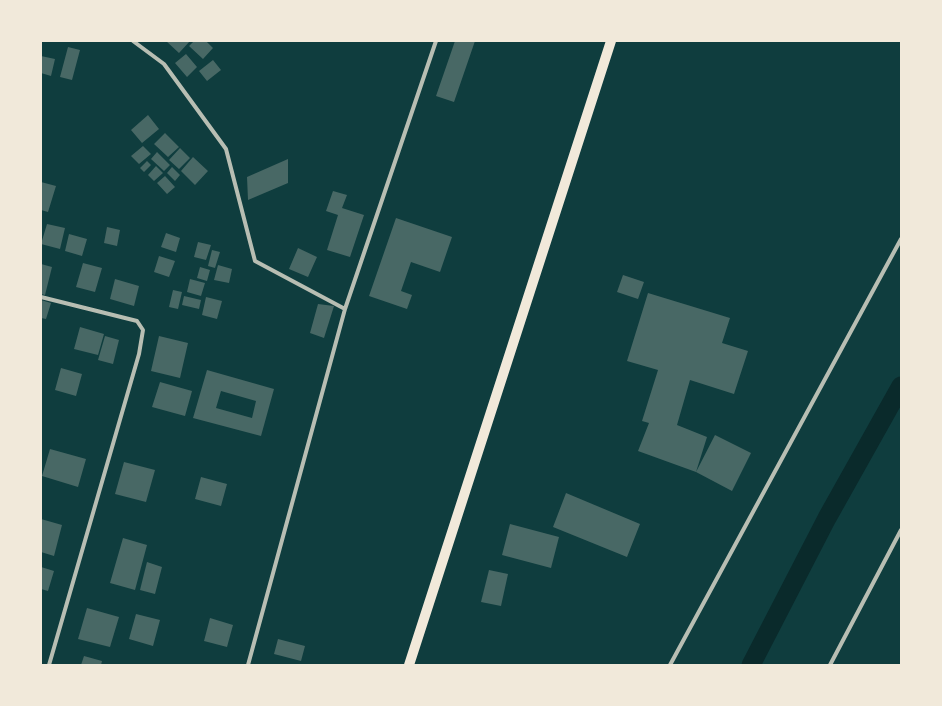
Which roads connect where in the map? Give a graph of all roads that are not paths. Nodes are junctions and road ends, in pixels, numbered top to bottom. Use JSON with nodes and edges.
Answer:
{"nodes":[{"id":1,"x":133,"y":41,"type":"edge"},
{"id":2,"x":436,"y":41,"type":"edge"},
{"id":3,"x":611,"y":41,"type":"edge"},
{"id":4,"x":901,"y":239,"type":"edge"},
{"id":5,"x":41,"y":297,"type":"edge"},
{"id":6,"x":345,"y":309,"type":"junction"},
{"id":7,"x":901,"y":530,"type":"edge"},
{"id":8,"x":49,"y":665,"type":"edge"},
{"id":9,"x":248,"y":665,"type":"edge"},
{"id":10,"x":409,"y":665,"type":"edge"},
{"id":11,"x":670,"y":665,"type":"edge"},
{"id":12,"x":830,"y":665,"type":"edge"}],
"edges":[{"from":1,"to":6,"type":"street"},
{"from":2,"to":6,"type":"street"},
{"from":3,"to":10,"type":"main road"},
{"from":4,"to":11,"type":"street"},
{"from":5,"to":8,"type":"street"},
{"from":6,"to":9,"type":"street"},
{"from":7,"to":12,"type":"street"}]}
